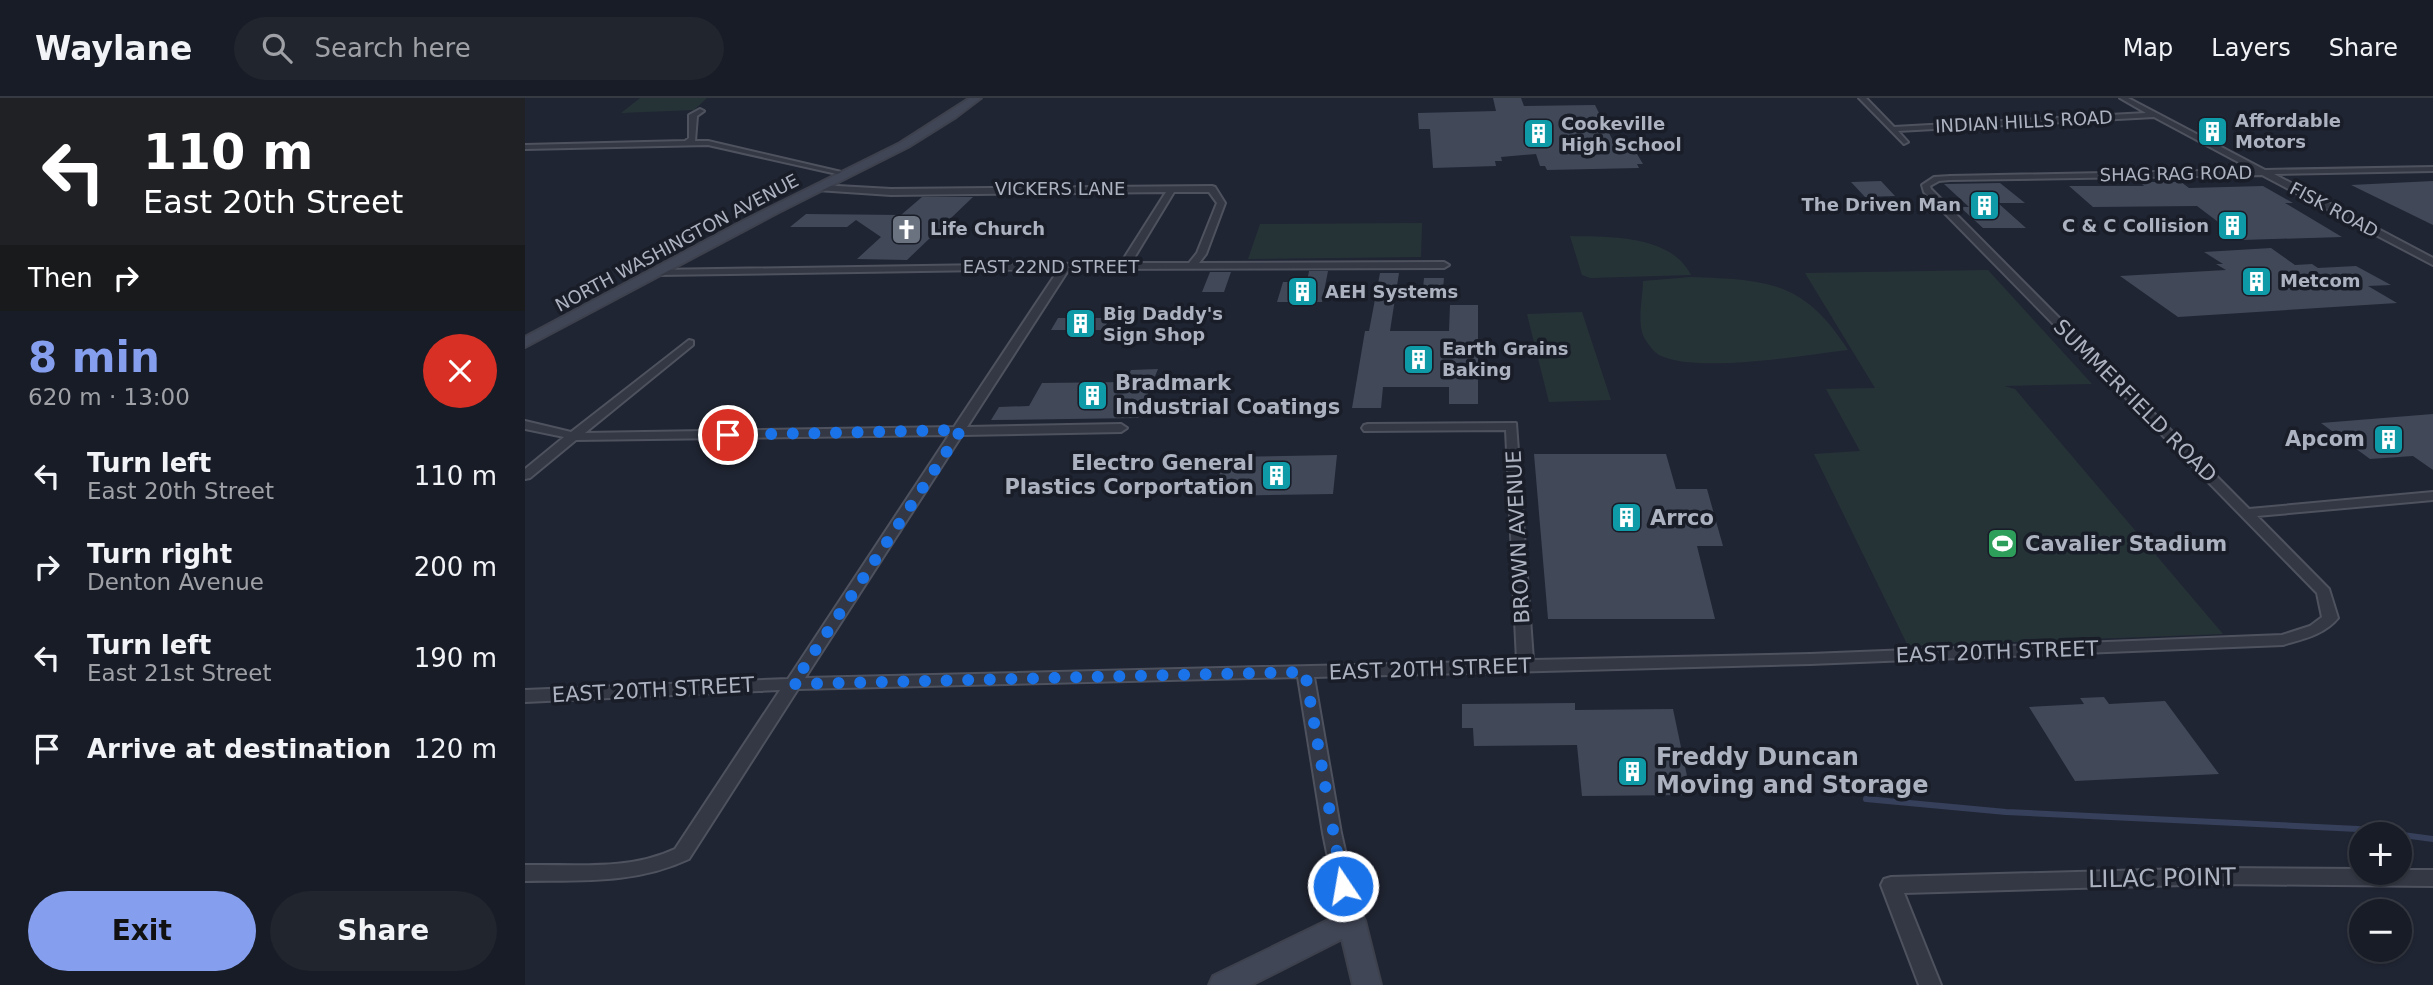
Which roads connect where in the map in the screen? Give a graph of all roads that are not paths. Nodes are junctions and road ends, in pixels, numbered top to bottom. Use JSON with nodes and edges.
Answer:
{"nodes":[{"id":1,"x":976,"y":98,"type":"edge"},
{"id":2,"x":1862,"y":98,"type":"edge"},
{"id":3,"x":2123,"y":98,"type":"edge"},
{"id":4,"x":700,"y":111,"type":"dead end"},
{"id":5,"x":2156,"y":115,"type":"junction"},
{"id":6,"x":1892,"y":129,"type":"junction"},
{"id":7,"x":688,"y":142,"type":"junction"},
{"id":8,"x":1903,"y":142,"type":"dead end"},
{"id":9,"x":525,"y":147,"type":"edge"},
{"id":10,"x":2433,"y":169,"type":"edge"},
{"id":11,"x":2264,"y":173,"type":"junction"},
{"id":12,"x":846,"y":174,"type":"junction"},
{"id":13,"x":820,"y":188,"type":"junction"},
{"id":14,"x":1172,"y":189,"type":"junction"},
{"id":15,"x":1927,"y":190,"type":"joint"},
{"id":16,"x":2433,"y":262,"type":"edge"},
{"id":17,"x":1444,"y":265,"type":"dead end"},
{"id":18,"x":1066,"y":266,"type":"junction"},
{"id":19,"x":1124,"y":266,"type":"junction"},
{"id":20,"x":1191,"y":266,"type":"junction"},
{"id":21,"x":658,"y":272,"type":"junction"},
{"id":22,"x":525,"y":343,"type":"edge"},
{"id":23,"x":689,"y":343,"type":"dead end"},
{"id":24,"x":525,"y":425,"type":"edge"},
{"id":25,"x":1121,"y":428,"type":"dead end"},
{"id":26,"x":1368,"y":428,"type":"dead end"},
{"id":27,"x":961,"y":430,"type":"junction"},
{"id":28,"x":574,"y":436,"type":"junction"},
{"id":29,"x":525,"y":475,"type":"edge"},
{"id":30,"x":2433,"y":496,"type":"edge"},
{"id":31,"x":2246,"y":513,"type":"junction"},
{"id":32,"x":2330,"y":618,"type":"joint"},
{"id":33,"x":1525,"y":666,"type":"junction"},
{"id":34,"x":1305,"y":672,"type":"junction"},
{"id":35,"x":793,"y":684,"type":"junction"},
{"id":36,"x":525,"y":696,"type":"edge"},
{"id":37,"x":525,"y":873,"type":"edge"},
{"id":38,"x":2433,"y":878,"type":"edge"},
{"id":39,"x":1351,"y":920,"type":"junction"},
{"id":40,"x":1223,"y":985,"type":"edge"},
{"id":41,"x":1367,"y":985,"type":"edge"},
{"id":42,"x":1930,"y":985,"type":"edge"}],
"edges":[{"from":1,"to":12,"type":"main road","name":"NORTH WASHINGTON AVENUE"},
{"from":2,"to":6,"type":"street"},
{"from":3,"to":5,"type":"street","name":"FISK ROAD"},
{"from":4,"to":7,"type":"street"},
{"from":5,"to":6,"type":"street","name":"INDIAN HILLS ROAD"},
{"from":5,"to":11,"type":"street","name":"FISK ROAD"},
{"from":6,"to":8,"type":"street"},
{"from":7,"to":9,"type":"street"},
{"from":7,"to":12,"type":"street"},
{"from":10,"to":11,"type":"street","name":"SHAG RAG ROAD"},
{"from":11,"to":15,"type":"street","name":"SHAG RAG ROAD"},
{"from":11,"to":16,"type":"street","name":"FISK ROAD"},
{"from":12,"to":13,"type":"main road","name":"NORTH WASHINGTON AVENUE"},
{"from":13,"to":14,"type":"street","name":"VICKERS LANE"},
{"from":13,"to":21,"type":"main road","name":"NORTH WASHINGTON AVENUE"},
{"from":14,"to":19,"type":"street"},
{"from":14,"to":20,"type":"street","name":"VICKERS LANE"},
{"from":15,"to":31,"type":"street","name":"SUMMERFIELD ROAD"},
{"from":17,"to":20,"type":"street","name":"EAST 22ND STREET"},
{"from":18,"to":19,"type":"street","name":"EAST 22ND STREET"},
{"from":18,"to":21,"type":"street","name":"EAST 22ND STREET"},
{"from":18,"to":27,"type":"street"},
{"from":19,"to":20,"type":"street","name":"EAST 22ND STREET"},
{"from":21,"to":22,"type":"main road","name":"NORTH WASHINGTON AVENUE"},
{"from":23,"to":28,"type":"street"},
{"from":24,"to":28,"type":"street"},
{"from":25,"to":27,"type":"street"},
{"from":26,"to":33,"type":"street","name":"BROWN AVENUE"},
{"from":27,"to":28,"type":"street"},
{"from":27,"to":35,"type":"street"},
{"from":28,"to":29,"type":"street"},
{"from":30,"to":31,"type":"street"},
{"from":31,"to":32,"type":"street","name":"SUMMERFIELD ROAD"},
{"from":32,"to":33,"type":"street","name":"EAST 20TH STREET"},
{"from":33,"to":34,"type":"street","name":"EAST 20TH STREET"},
{"from":34,"to":35,"type":"street","name":"EAST 20TH STREET"},
{"from":34,"to":39,"type":"street"},
{"from":35,"to":36,"type":"street","name":"EAST 20TH STREET"},
{"from":35,"to":37,"type":"street"},
{"from":38,"to":42,"type":"street","name":"LILAC POINT"},
{"from":39,"to":40,"type":"street"},
{"from":39,"to":41,"type":"street"}]}
